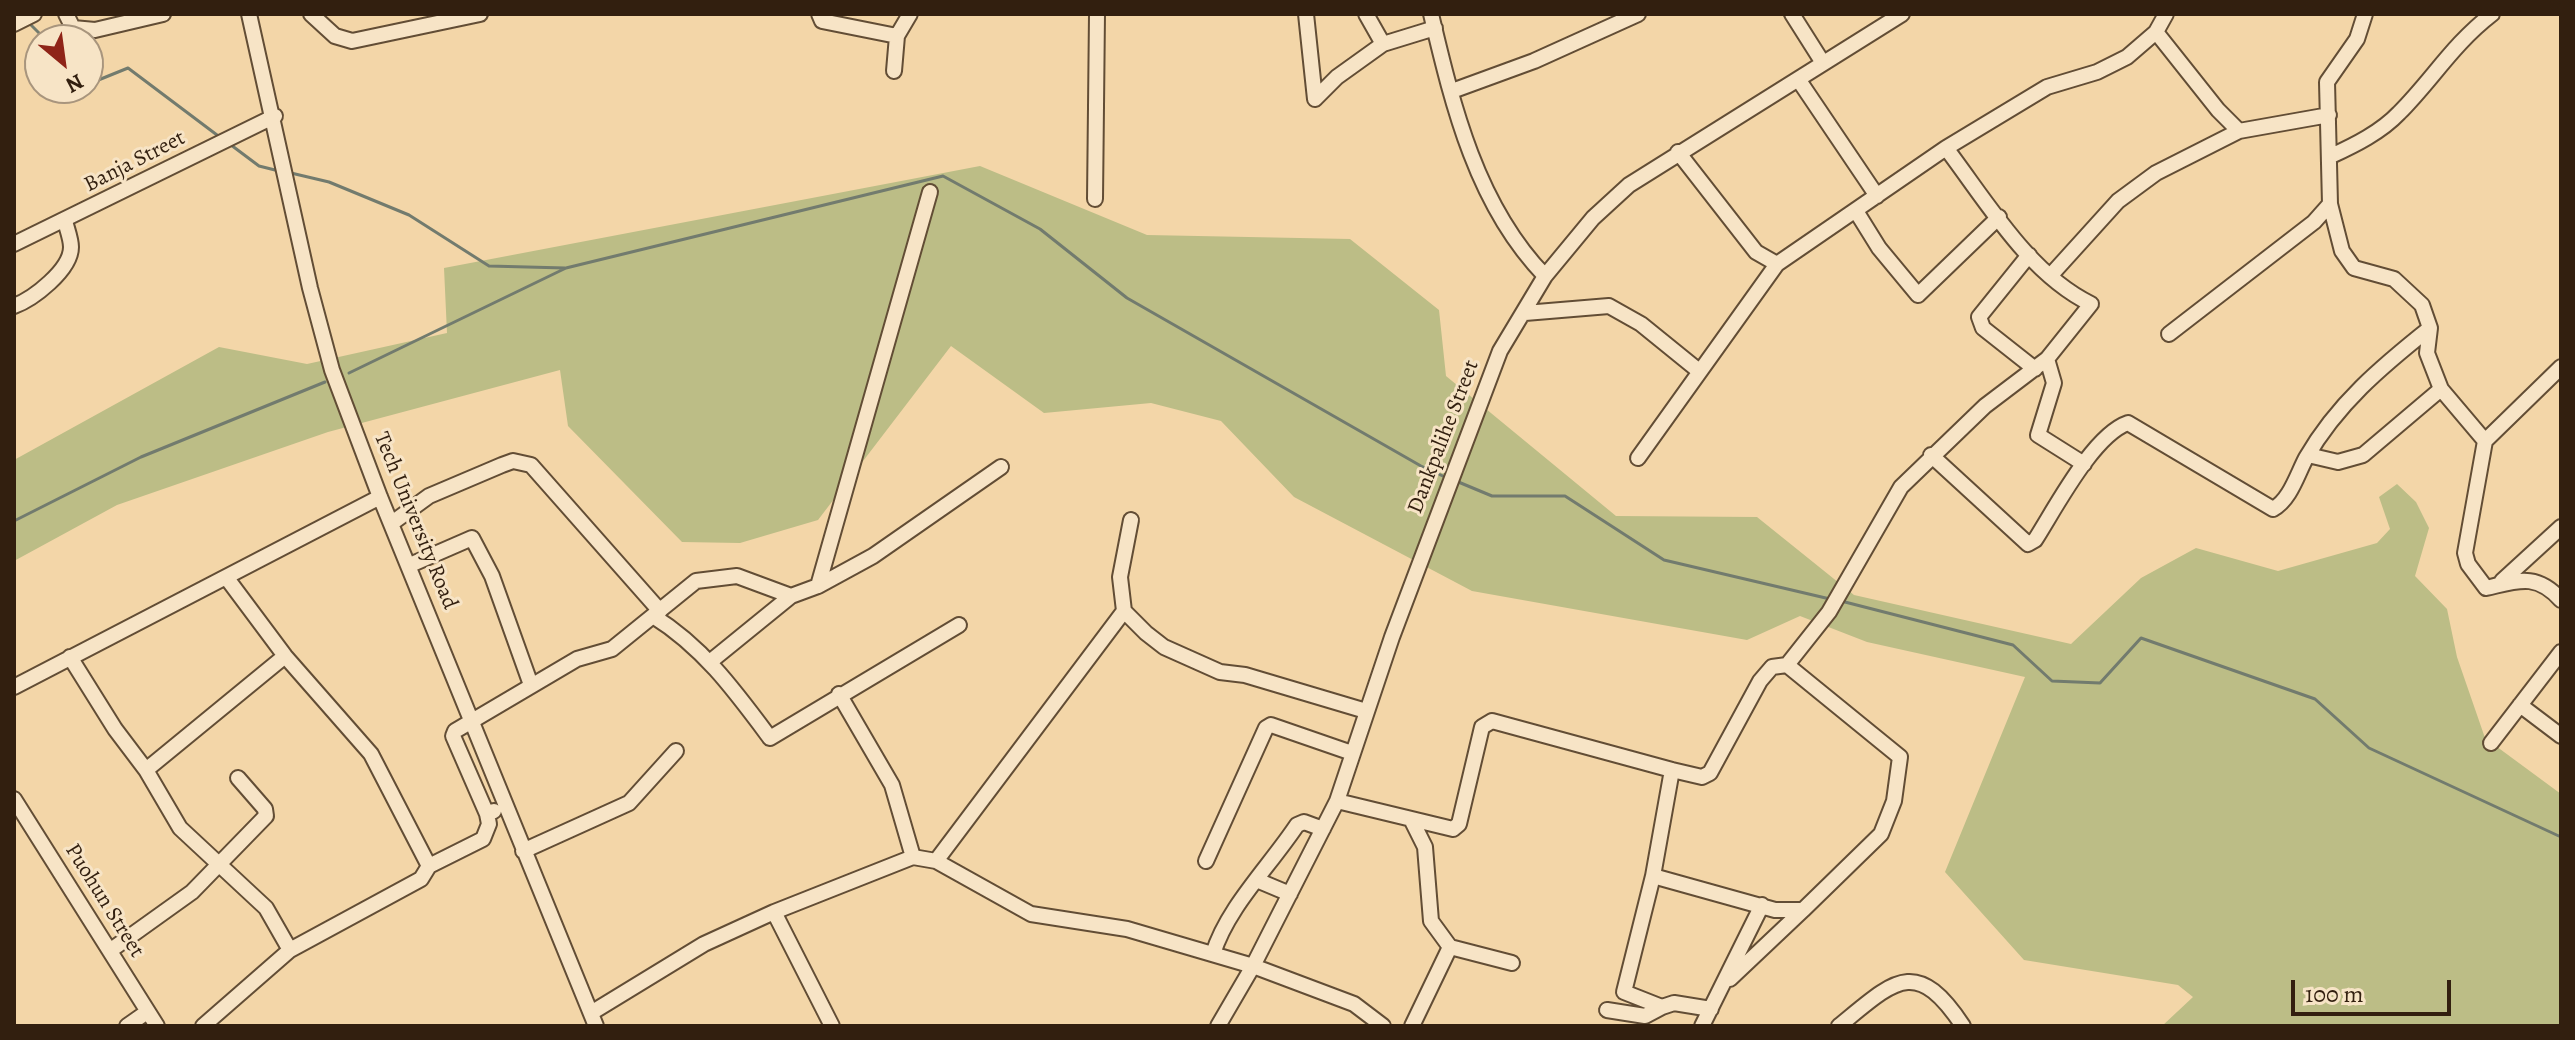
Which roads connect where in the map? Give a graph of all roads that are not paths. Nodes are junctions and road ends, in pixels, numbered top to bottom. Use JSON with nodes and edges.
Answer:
{"nodes":[{"id":1,"x":34,"y":14,"type":"edge"},
{"id":2,"x":66,"y":14,"type":"edge"},
{"id":3,"x":163,"y":14,"type":"edge"},
{"id":4,"x":249,"y":14,"type":"edge"},
{"id":5,"x":311,"y":14,"type":"edge"},
{"id":6,"x":480,"y":14,"type":"edge"},
{"id":7,"x":819,"y":14,"type":"edge"},
{"id":8,"x":910,"y":14,"type":"edge"},
{"id":9,"x":1097,"y":14,"type":"edge"},
{"id":10,"x":1306,"y":14,"type":"edge"},
{"id":11,"x":1366,"y":14,"type":"edge"},
{"id":12,"x":1638,"y":14,"type":"edge"},
{"id":13,"x":1792,"y":14,"type":"edge"},
{"id":14,"x":1902,"y":14,"type":"edge"},
{"id":15,"x":2166,"y":14,"type":"edge"},
{"id":16,"x":2365,"y":14,"type":"edge"},
{"id":17,"x":2492,"y":14,"type":"edge"},
{"id":18,"x":409,"y":21,"type":"edge"},
{"id":19,"x":1433,"y":21,"type":"edge"},
{"id":20,"x":14,"y":24,"type":"edge"},
{"id":21,"x":2156,"y":32,"type":"junction"},
{"id":22,"x":897,"y":36,"type":"junction"},
{"id":23,"x":1383,"y":44,"type":"junction"},
{"id":24,"x":1823,"y":63,"type":"junction"},
{"id":25,"x":894,"y":71,"type":"dead end"},
{"id":26,"x":1798,"y":79,"type":"junction"},
{"id":27,"x":1452,"y":91,"type":"junction"},
{"id":28,"x":2329,"y":115,"type":"junction"},
{"id":29,"x":275,"y":116,"type":"junction"},
{"id":30,"x":2239,"y":131,"type":"junction"},
{"id":31,"x":1946,"y":148,"type":"junction"},
{"id":32,"x":1678,"y":152,"type":"junction"},
{"id":33,"x":2331,"y":156,"type":"junction"},
{"id":34,"x":930,"y":192,"type":"dead end"},
{"id":35,"x":1877,"y":196,"type":"junction"},
{"id":36,"x":1095,"y":199,"type":"dead end"},
{"id":37,"x":2330,"y":204,"type":"junction"},
{"id":38,"x":1856,"y":211,"type":"junction"},
{"id":39,"x":1999,"y":217,"type":"junction"},
{"id":40,"x":65,"y":221,"type":"junction"},
{"id":41,"x":14,"y":244,"type":"edge"},
{"id":42,"x":2029,"y":255,"type":"junction"},
{"id":43,"x":1777,"y":264,"type":"junction"},
{"id":44,"x":2051,"y":275,"type":"junction"},
{"id":45,"x":1545,"y":276,"type":"junction"},
{"id":46,"x":14,"y":306,"type":"edge"},
{"id":47,"x":1525,"y":313,"type":"junction"},
{"id":48,"x":2430,"y":328,"type":"junction"},
{"id":49,"x":2169,"y":334,"type":"dead end"},
{"id":50,"x":2047,"y":359,"type":"junction"},
{"id":51,"x":2561,"y":367,"type":"edge"},
{"id":52,"x":2035,"y":369,"type":"junction"},
{"id":53,"x":1699,"y":371,"type":"junction"},
{"id":54,"x":2441,"y":389,"type":"junction"},
{"id":55,"x":2485,"y":441,"type":"junction"},
{"id":56,"x":1931,"y":455,"type":"junction"},
{"id":57,"x":2308,"y":455,"type":"junction"},
{"id":58,"x":1638,"y":458,"type":"dead end"},
{"id":59,"x":2084,"y":464,"type":"junction"},
{"id":60,"x":1001,"y":467,"type":"dead end"},
{"id":61,"x":380,"y":497,"type":"junction"},
{"id":62,"x":1131,"y":520,"type":"dead end"},
{"id":63,"x":392,"y":523,"type":"junction"},
{"id":64,"x":2561,"y":527,"type":"edge"},
{"id":65,"x":410,"y":565,"type":"junction"},
{"id":66,"x":226,"y":577,"type":"junction"},
{"id":67,"x":2498,"y":584,"type":"junction"},
{"id":68,"x":818,"y":586,"type":"junction"},
{"id":69,"x":791,"y":596,"type":"junction"},
{"id":70,"x":2561,"y":600,"type":"edge"},
{"id":71,"x":1124,"y":611,"type":"junction"},
{"id":72,"x":656,"y":614,"type":"junction"},
{"id":73,"x":959,"y":625,"type":"dead end"},
{"id":74,"x":2561,"y":652,"type":"edge"},
{"id":75,"x":285,"y":656,"type":"junction"},
{"id":76,"x":70,"y":657,"type":"junction"},
{"id":77,"x":711,"y":661,"type":"junction"},
{"id":78,"x":1787,"y":665,"type":"junction"},
{"id":79,"x":531,"y":685,"type":"junction"},
{"id":80,"x":14,"y":687,"type":"edge"},
{"id":81,"x":839,"y":694,"type":"junction"},
{"id":82,"x":2520,"y":705,"type":"junction"},
{"id":83,"x":1366,"y":711,"type":"junction"},
{"id":84,"x":473,"y":721,"type":"junction"},
{"id":85,"x":2561,"y":736,"type":"edge"},
{"id":86,"x":2491,"y":743,"type":"dead end"},
{"id":87,"x":676,"y":751,"type":"dead end"},
{"id":88,"x":1352,"y":753,"type":"junction"},
{"id":89,"x":146,"y":770,"type":"junction"},
{"id":90,"x":1672,"y":770,"type":"junction"},
{"id":91,"x":238,"y":778,"type":"dead end"},
{"id":92,"x":14,"y":799,"type":"edge"},
{"id":93,"x":1337,"y":801,"type":"junction"},
{"id":94,"x":506,"y":805,"type":"junction"},
{"id":95,"x":487,"y":814,"type":"junction"},
{"id":96,"x":1411,"y":819,"type":"junction"},
{"id":97,"x":1323,"y":829,"type":"junction"},
{"id":98,"x":523,"y":851,"type":"junction"},
{"id":99,"x":913,"y":857,"type":"junction"},
{"id":100,"x":936,"y":861,"type":"junction"},
{"id":101,"x":1206,"y":861,"type":"dead end"},
{"id":102,"x":219,"y":866,"type":"junction"},
{"id":103,"x":429,"y":866,"type":"junction"},
{"id":104,"x":1653,"y":876,"type":"junction"},
{"id":105,"x":1259,"y":881,"type":"junction"},
{"id":106,"x":1290,"y":894,"type":"junction"},
{"id":107,"x":1762,"y":905,"type":"junction"},
{"id":108,"x":1803,"y":910,"type":"junction"},
{"id":109,"x":774,"y":912,"type":"junction"},
{"id":110,"x":1450,"y":947,"type":"junction"},
{"id":111,"x":111,"y":950,"type":"junction"},
{"id":112,"x":290,"y":950,"type":"junction"},
{"id":113,"x":1213,"y":954,"type":"junction"},
{"id":114,"x":1512,"y":963,"type":"dead end"},
{"id":115,"x":1253,"y":966,"type":"junction"},
{"id":116,"x":1721,"y":988,"type":"junction"},
{"id":117,"x":1662,"y":1007,"type":"junction"},
{"id":118,"x":1711,"y":1009,"type":"junction"},
{"id":119,"x":1607,"y":1010,"type":"dead end"},
{"id":120,"x":147,"y":1012,"type":"junction"},
{"id":121,"x":594,"y":1019,"type":"edge"},
{"id":122,"x":127,"y":1026,"type":"edge"},
{"id":123,"x":157,"y":1026,"type":"edge"},
{"id":124,"x":203,"y":1026,"type":"edge"},
{"id":125,"x":832,"y":1026,"type":"edge"},
{"id":126,"x":1218,"y":1026,"type":"edge"},
{"id":127,"x":1383,"y":1026,"type":"edge"},
{"id":128,"x":1412,"y":1026,"type":"edge"},
{"id":129,"x":1702,"y":1026,"type":"edge"},
{"id":130,"x":1839,"y":1026,"type":"edge"},
{"id":131,"x":1963,"y":1026,"type":"edge"}],
"edges":[{"from":1,"to":20,"type":"street"},
{"from":2,"to":3,"type":"street"},
{"from":4,"to":29,"type":"street","name":"Tech University Road"},
{"from":5,"to":18,"type":"street"},
{"from":6,"to":18,"type":"street"},
{"from":7,"to":22,"type":"street"},
{"from":8,"to":22,"type":"street"},
{"from":9,"to":36,"type":"street"},
{"from":10,"to":23,"type":"street"},
{"from":11,"to":23,"type":"street"},
{"from":12,"to":27,"type":"street"},
{"from":13,"to":24,"type":"street"},
{"from":14,"to":24,"type":"street","name":"Dankpalihe Street"},
{"from":15,"to":21,"type":"street"},
{"from":16,"to":28,"type":"street"},
{"from":17,"to":33,"type":"street"},
{"from":19,"to":23,"type":"street"},
{"from":19,"to":27,"type":"street"},
{"from":21,"to":30,"type":"street"},
{"from":21,"to":31,"type":"street"},
{"from":22,"to":25,"type":"street"},
{"from":24,"to":26,"type":"street","name":"Dankpalihe Street"},
{"from":26,"to":32,"type":"street","name":"Dankpalihe Street"},
{"from":26,"to":35,"type":"street"},
{"from":27,"to":45,"type":"street"},
{"from":28,"to":30,"type":"street"},
{"from":28,"to":33,"type":"street"},
{"from":29,"to":40,"type":"street","name":"Banja Street"},
{"from":29,"to":61,"type":"street","name":"Tech University Road"},
{"from":30,"to":44,"type":"street"},
{"from":31,"to":35,"type":"street"},
{"from":31,"to":39,"type":"street"},
{"from":32,"to":43,"type":"street"},
{"from":32,"to":45,"type":"street","name":"Dankpalihe Street"},
{"from":33,"to":37,"type":"street"},
{"from":34,"to":68,"type":"street"},
{"from":35,"to":38,"type":"street"},
{"from":37,"to":48,"type":"street"},
{"from":37,"to":49,"type":"street"},
{"from":38,"to":39,"type":"street"},
{"from":38,"to":43,"type":"street"},
{"from":39,"to":42,"type":"street"},
{"from":40,"to":41,"type":"street","name":"Banja Street"},
{"from":40,"to":46,"type":"street"},
{"from":42,"to":44,"type":"street"},
{"from":42,"to":52,"type":"street"},
{"from":43,"to":53,"type":"street"},
{"from":44,"to":50,"type":"street"},
{"from":45,"to":47,"type":"street","name":"Dankpalihe Street"},
{"from":47,"to":53,"type":"street"},
{"from":47,"to":83,"type":"street","name":"Dankpalihe Street"},
{"from":48,"to":54,"type":"street"},
{"from":48,"to":57,"type":"street"},
{"from":50,"to":52,"type":"street"},
{"from":50,"to":59,"type":"street"},
{"from":51,"to":55,"type":"street"},
{"from":52,"to":56,"type":"street"},
{"from":53,"to":58,"type":"street"},
{"from":54,"to":55,"type":"street"},
{"from":54,"to":57,"type":"street"},
{"from":55,"to":67,"type":"street"},
{"from":56,"to":59,"type":"street"},
{"from":56,"to":78,"type":"street"},
{"from":57,"to":59,"type":"street"},
{"from":60,"to":68,"type":"street"},
{"from":61,"to":63,"type":"street","name":"Tech University Road"},
{"from":61,"to":66,"type":"street"},
{"from":62,"to":71,"type":"street"},
{"from":63,"to":65,"type":"street","name":"Tech University Road"},
{"from":63,"to":72,"type":"street"},
{"from":64,"to":67,"type":"street"},
{"from":65,"to":79,"type":"street"},
{"from":65,"to":84,"type":"street","name":"Tech University Road"},
{"from":66,"to":75,"type":"street"},
{"from":66,"to":76,"type":"street"},
{"from":67,"to":70,"type":"street"},
{"from":68,"to":69,"type":"street"},
{"from":69,"to":72,"type":"street"},
{"from":69,"to":77,"type":"street"},
{"from":71,"to":83,"type":"street"},
{"from":71,"to":100,"type":"street"},
{"from":72,"to":77,"type":"street"},
{"from":72,"to":79,"type":"street"},
{"from":73,"to":81,"type":"street"},
{"from":74,"to":82,"type":"street"},
{"from":75,"to":89,"type":"street"},
{"from":75,"to":103,"type":"street"},
{"from":76,"to":80,"type":"street"},
{"from":76,"to":89,"type":"street"},
{"from":77,"to":81,"type":"street"},
{"from":78,"to":90,"type":"street"},
{"from":78,"to":108,"type":"street"},
{"from":79,"to":84,"type":"street"},
{"from":81,"to":99,"type":"street"},
{"from":82,"to":85,"type":"street"},
{"from":82,"to":86,"type":"street"},
{"from":83,"to":88,"type":"street","name":"Dankpalihe Street"},
{"from":84,"to":94,"type":"street","name":"Tech University Road"},
{"from":84,"to":95,"type":"street"},
{"from":87,"to":98,"type":"street"},
{"from":88,"to":93,"type":"street","name":"Dankpalihe Street"},
{"from":88,"to":101,"type":"street"},
{"from":89,"to":102,"type":"street"},
{"from":90,"to":96,"type":"street"},
{"from":90,"to":104,"type":"street"},
{"from":91,"to":102,"type":"street"},
{"from":92,"to":111,"type":"street","name":"Puohun Street"},
{"from":93,"to":96,"type":"street"},
{"from":93,"to":97,"type":"street","name":"Dankpalihe Street"},
{"from":94,"to":95,"type":"street"},
{"from":94,"to":98,"type":"street","name":"Tech University Road"},
{"from":95,"to":103,"type":"street"},
{"from":96,"to":110,"type":"street"},
{"from":97,"to":105,"type":"street"},
{"from":97,"to":106,"type":"street","name":"Dankpalihe Street"},
{"from":98,"to":121,"type":"street","name":"Tech University Road"},
{"from":99,"to":100,"type":"street"},
{"from":99,"to":109,"type":"street"},
{"from":100,"to":113,"type":"street"},
{"from":102,"to":111,"type":"street"},
{"from":102,"to":112,"type":"street"},
{"from":103,"to":112,"type":"street"},
{"from":104,"to":107,"type":"street"},
{"from":104,"to":117,"type":"street"},
{"from":105,"to":106,"type":"street"},
{"from":105,"to":113,"type":"street"},
{"from":106,"to":115,"type":"street","name":"Dankpalihe Street"},
{"from":107,"to":108,"type":"street"},
{"from":107,"to":116,"type":"street"},
{"from":108,"to":116,"type":"street"},
{"from":109,"to":121,"type":"street"},
{"from":109,"to":125,"type":"street"},
{"from":110,"to":114,"type":"street"},
{"from":110,"to":128,"type":"street"},
{"from":111,"to":120,"type":"street","name":"Puohun Street"},
{"from":112,"to":124,"type":"street"},
{"from":113,"to":115,"type":"street"},
{"from":115,"to":126,"type":"street","name":"Dankpalihe Street"},
{"from":115,"to":127,"type":"street"},
{"from":116,"to":118,"type":"street"},
{"from":117,"to":118,"type":"street"},
{"from":117,"to":119,"type":"street"},
{"from":118,"to":129,"type":"street"},
{"from":120,"to":122,"type":"street"},
{"from":120,"to":123,"type":"street","name":"Puohun Street"},
{"from":130,"to":131,"type":"street"}]}
